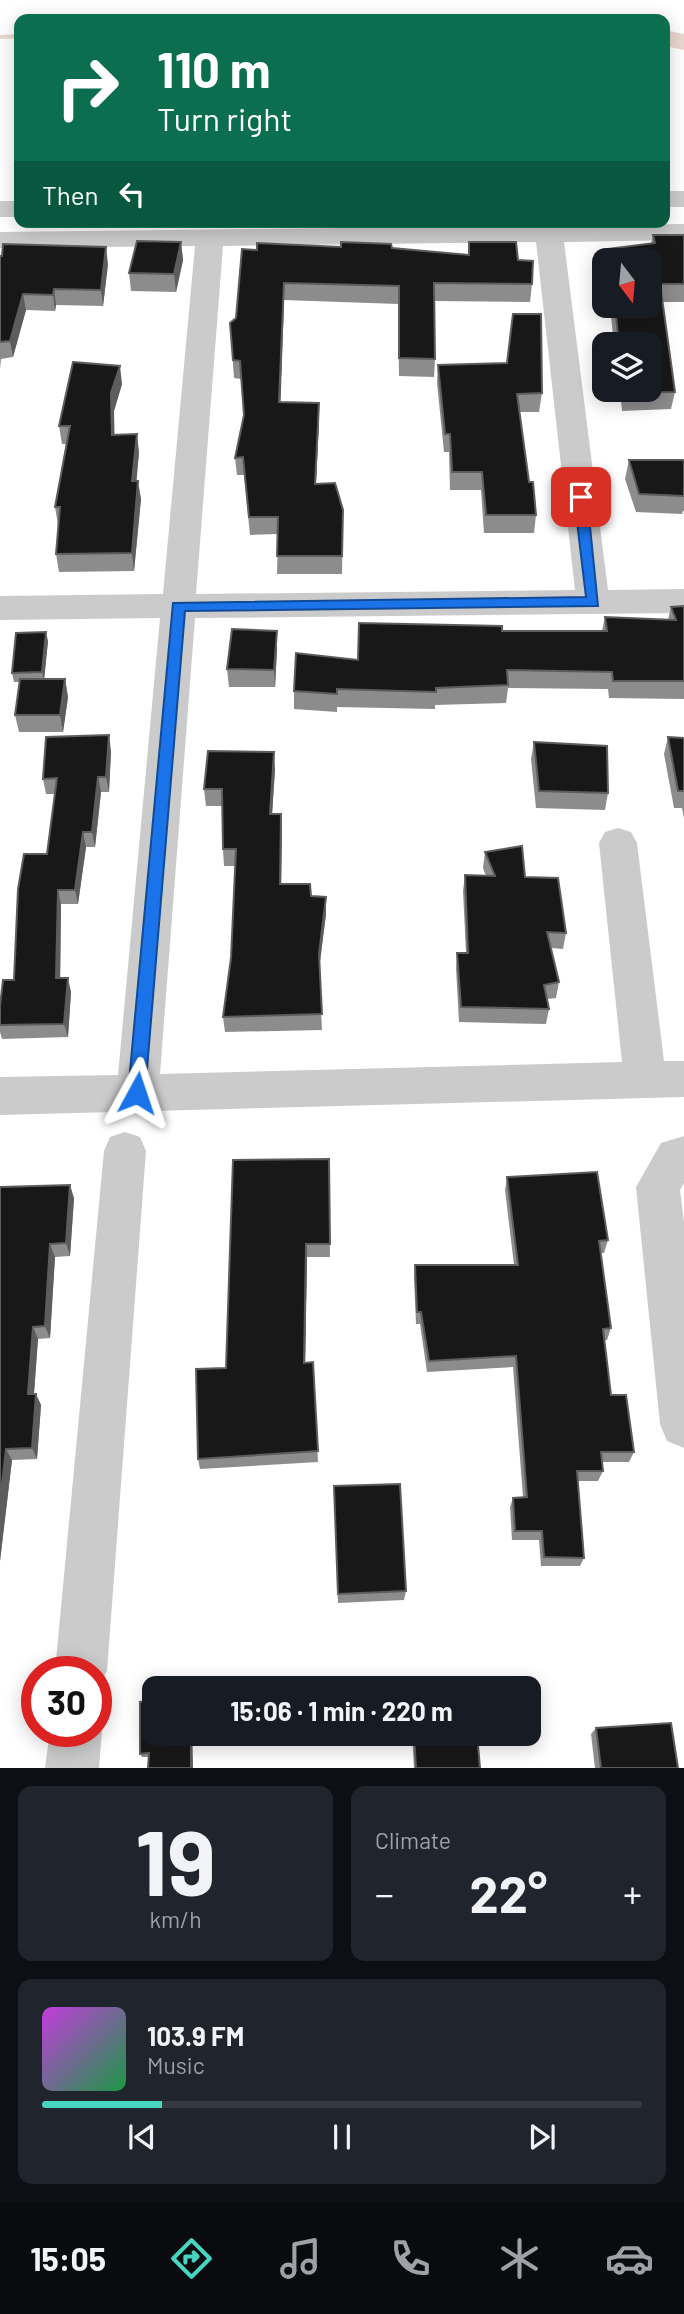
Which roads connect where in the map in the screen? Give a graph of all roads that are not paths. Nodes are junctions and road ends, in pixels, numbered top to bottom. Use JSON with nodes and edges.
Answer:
{"nodes":[{"id":1,"x":684,"y":232,"type":"edge"},
{"id":2,"x":549,"y":234,"type":"junction"},
{"id":3,"x":210,"y":239,"type":"junction"},
{"id":4,"x":0,"y":240,"type":"edge"},
{"id":5,"x":684,"y":601,"type":"edge"},
{"id":6,"x":593,"y":602,"type":"junction"},
{"id":7,"x":178,"y":606,"type":"junction"},
{"id":8,"x":0,"y":608,"type":"edge"},
{"id":9,"x":618,"y":843,"type":"dead end"},
{"id":10,"x":665,"y":1079,"type":"edge"},
{"id":11,"x":137,"y":1093,"type":"junction"},
{"id":12,"x":0,"y":1096,"type":"edge"},
{"id":13,"x":125,"y":1151,"type":"dead end"},
{"id":14,"x":684,"y":1155,"type":"edge"},
{"id":15,"x":684,"y":1424,"type":"edge"},
{"id":16,"x":82,"y":1656,"type":"edge"},
{"id":17,"x":74,"y":1747,"type":"edge"},
{"id":18,"x":72,"y":1768,"type":"edge"}],
"edges":[{"from":1,"to":2,"type":"street"},
{"from":2,"to":3,"type":"street"},
{"from":2,"to":6,"type":"street"},
{"from":3,"to":4,"type":"street"},
{"from":3,"to":7,"type":"street"},
{"from":5,"to":6,"type":"street"},
{"from":6,"to":7,"type":"street"},
{"from":7,"to":8,"type":"street"},
{"from":7,"to":11,"type":"street"},
{"from":9,"to":10,"type":"street"},
{"from":10,"to":11,"type":"street"},
{"from":11,"to":12,"type":"street"},
{"from":13,"to":16,"type":"street"},
{"from":14,"to":15,"type":"street"},
{"from":17,"to":18,"type":"street"}]}
